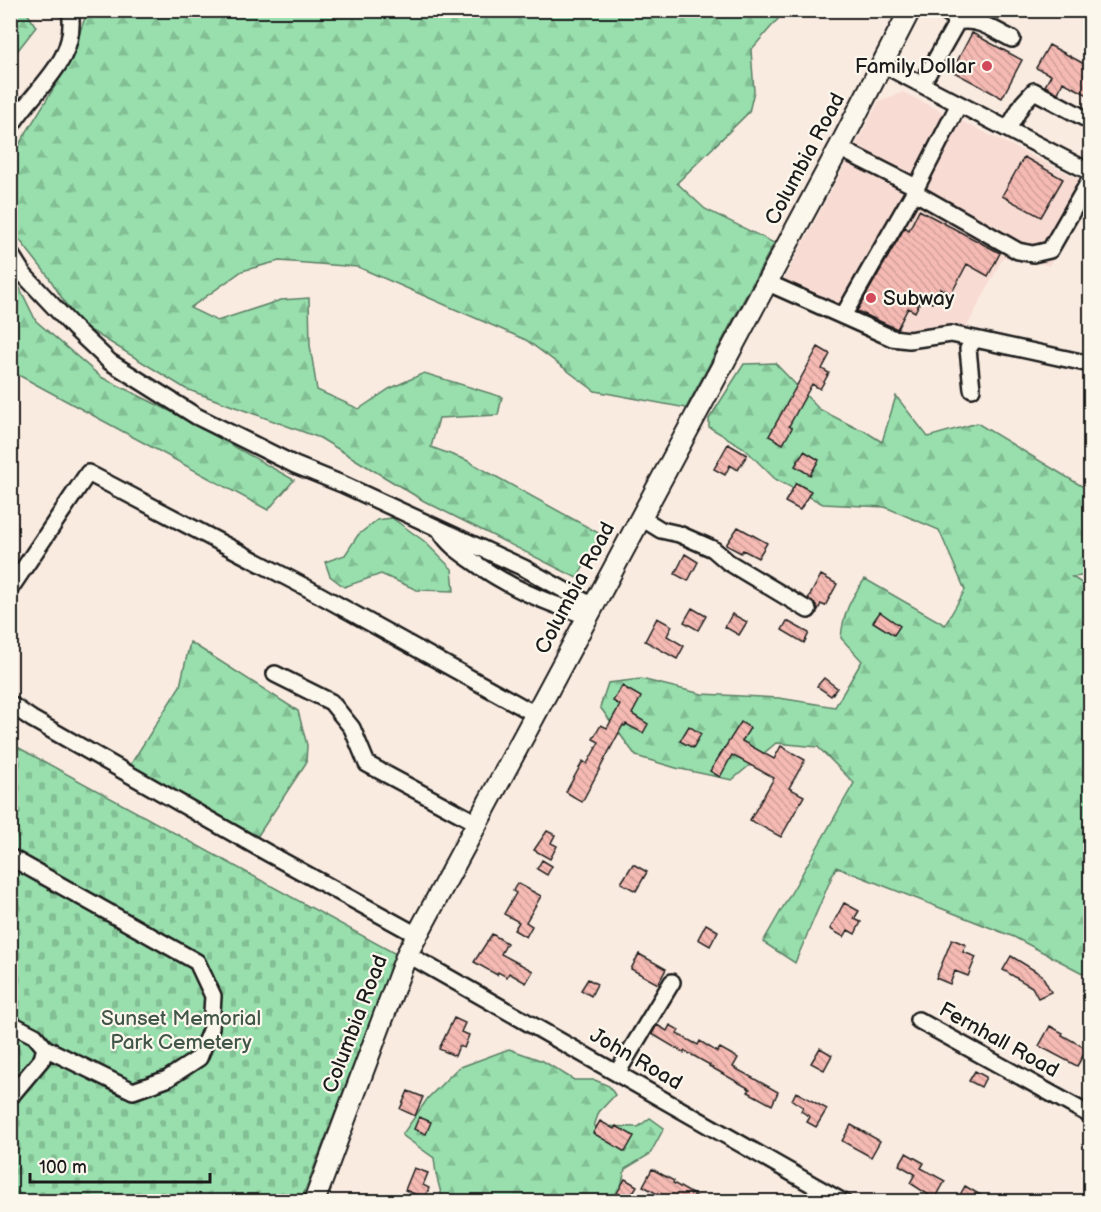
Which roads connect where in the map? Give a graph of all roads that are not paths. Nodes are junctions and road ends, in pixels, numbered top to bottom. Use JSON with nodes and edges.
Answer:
{"nodes":[{"id":1,"x":70,"y":10,"type":"edge"},
{"id":2,"x":910,"y":10,"type":"edge"},
{"id":3,"x":944,"y":10,"type":"edge"},
{"id":4,"x":957,"y":22,"type":"junction"},
{"id":5,"x":1012,"y":39,"type":"dead end"},
{"id":6,"x":882,"y":64,"type":"junction"},
{"id":7,"x":922,"y":84,"type":"junction"},
{"id":8,"x":959,"y":104,"type":"junction"},
{"id":9,"x":1090,"y":121,"type":"edge"},
{"id":10,"x":10,"y":128,"type":"edge"},
{"id":11,"x":1008,"y":129,"type":"junction"},
{"id":12,"x":839,"y":148,"type":"junction"},
{"id":13,"x":1090,"y":172,"type":"edge"},
{"id":14,"x":1090,"y":180,"type":"edge"},
{"id":15,"x":915,"y":189,"type":"junction"},
{"id":16,"x":10,"y":253,"type":"edge"},
{"id":17,"x":766,"y":282,"type":"junction"},
{"id":18,"x":843,"y":316,"type":"junction"},
{"id":19,"x":975,"y":339,"type":"junction"},
{"id":20,"x":1090,"y":364,"type":"edge"},
{"id":21,"x":972,"y":389,"type":"dead end"},
{"id":22,"x":640,"y":517,"type":"junction"},
{"id":23,"x":437,"y":527,"type":"junction"},
{"id":24,"x":524,"y":568,"type":"junction"},
{"id":25,"x":512,"y":587,"type":"junction"},
{"id":26,"x":10,"y":589,"type":"edge"},
{"id":27,"x":808,"y":610,"type":"dead end"},
{"id":28,"x":590,"y":611,"type":"junction"},
{"id":29,"x":275,"y":674,"type":"dead end"},
{"id":30,"x":10,"y":704,"type":"edge"},
{"id":31,"x":535,"y":714,"type":"junction"},
{"id":32,"x":477,"y":823,"type":"junction"},
{"id":33,"x":10,"y":857,"type":"edge"},
{"id":34,"x":417,"y":935,"type":"junction"},
{"id":35,"x":407,"y":954,"type":"junction"},
{"id":36,"x":672,"y":982,"type":"dead end"},
{"id":37,"x":918,"y":1020,"type":"dead end"},
{"id":38,"x":10,"y":1023,"type":"edge"},
{"id":39,"x":45,"y":1048,"type":"junction"},
{"id":40,"x":617,"y":1073,"type":"junction"},
{"id":41,"x":10,"y":1097,"type":"edge"},
{"id":42,"x":1090,"y":1115,"type":"edge"},
{"id":43,"x":314,"y":1202,"type":"edge"},
{"id":44,"x":843,"y":1202,"type":"edge"}],
"edges":[{"from":1,"to":10,"type":"street"},
{"from":2,"to":6,"type":"main road","name":"Columbia Road"},
{"from":3,"to":4,"type":"street"},
{"from":4,"to":5,"type":"street"},
{"from":4,"to":7,"type":"street"},
{"from":6,"to":7,"type":"street"},
{"from":6,"to":12,"type":"main road","name":"Columbia Road"},
{"from":7,"to":8,"type":"street"},
{"from":8,"to":11,"type":"street"},
{"from":8,"to":15,"type":"street"},
{"from":9,"to":11,"type":"street"},
{"from":11,"to":13,"type":"street"},
{"from":12,"to":15,"type":"street"},
{"from":12,"to":17,"type":"main road","name":"Columbia Road"},
{"from":14,"to":15,"type":"street"},
{"from":15,"to":18,"type":"street"},
{"from":16,"to":23,"type":"street"},
{"from":17,"to":18,"type":"street"},
{"from":17,"to":22,"type":"main road","name":"Columbia Road"},
{"from":18,"to":19,"type":"street"},
{"from":19,"to":20,"type":"street"},
{"from":19,"to":21,"type":"street"},
{"from":22,"to":27,"type":"street"},
{"from":22,"to":28,"type":"main road","name":"Columbia Road"},
{"from":23,"to":24,"type":"street"},
{"from":23,"to":25,"type":"street"},
{"from":24,"to":25,"type":"street"},
{"from":24,"to":28,"type":"street"},
{"from":25,"to":28,"type":"street"},
{"from":26,"to":31,"type":"street"},
{"from":28,"to":31,"type":"main road","name":"Columbia Road"},
{"from":29,"to":32,"type":"street"},
{"from":30,"to":34,"type":"street"},
{"from":31,"to":32,"type":"main road","name":"Columbia Road"},
{"from":32,"to":34,"type":"main road","name":"Columbia Road"},
{"from":33,"to":39,"type":"street"},
{"from":34,"to":35,"type":"main road","name":"Columbia Road"},
{"from":35,"to":40,"type":"street","name":"John Road"},
{"from":35,"to":43,"type":"main road","name":"Columbia Road"},
{"from":36,"to":40,"type":"street"},
{"from":37,"to":42,"type":"street","name":"Fernhall Road"},
{"from":38,"to":39,"type":"street"},
{"from":39,"to":41,"type":"street"},
{"from":40,"to":44,"type":"street","name":"John Road"}]}
